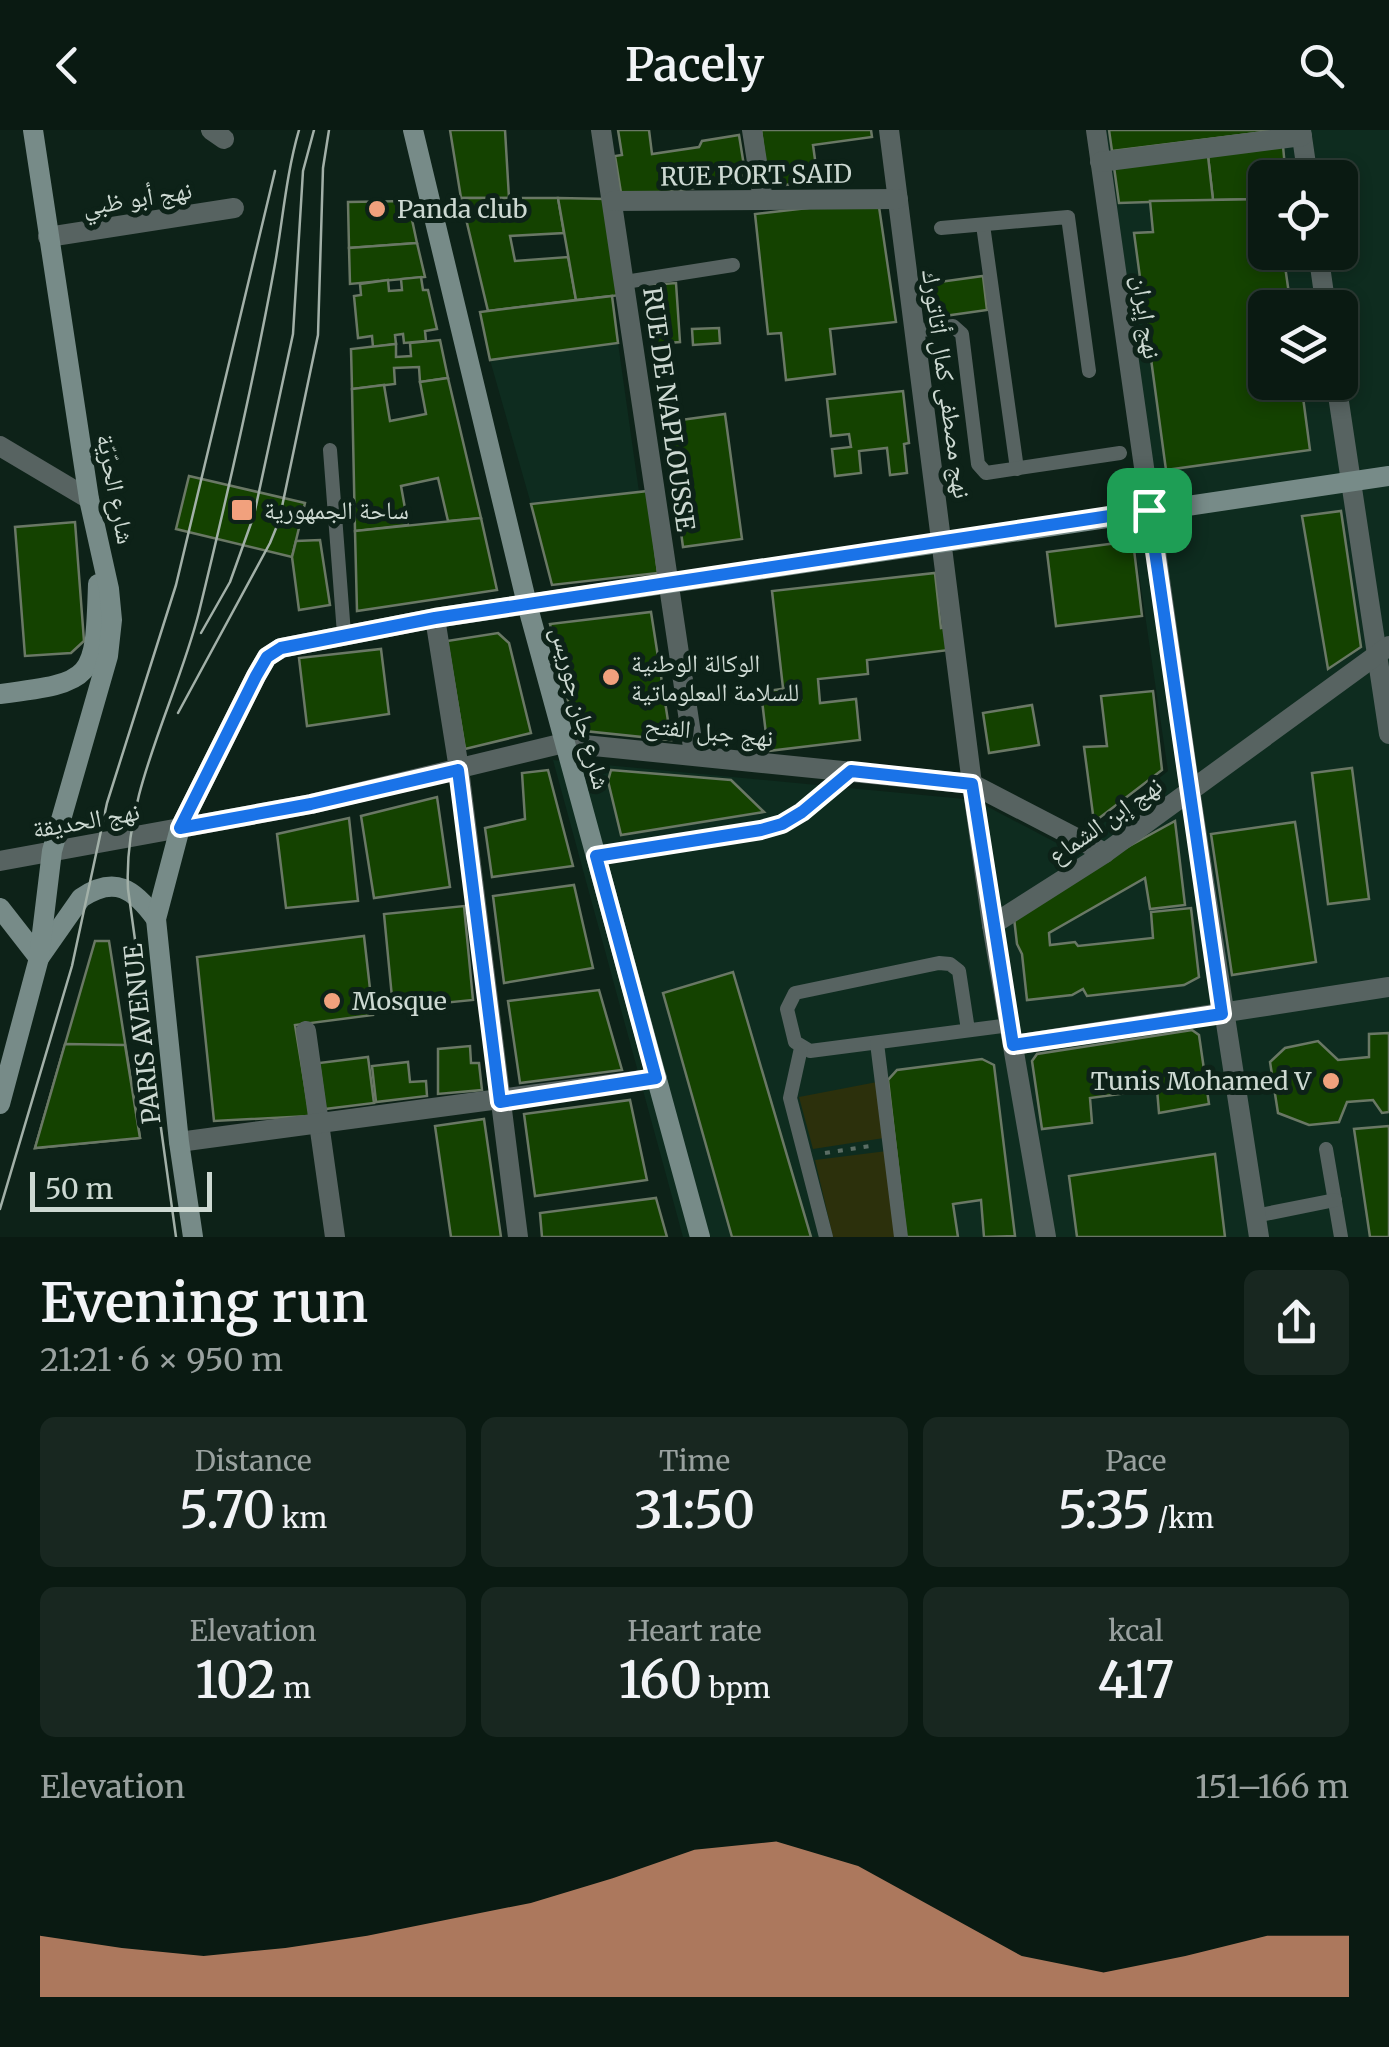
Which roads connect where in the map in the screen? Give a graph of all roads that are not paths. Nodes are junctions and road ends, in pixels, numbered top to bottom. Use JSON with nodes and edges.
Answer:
{"nodes":[{"id":1,"x":33,"y":130,"type":"edge"},
{"id":2,"x":413,"y":130,"type":"edge"},
{"id":3,"x":601,"y":130,"type":"edge"},
{"id":4,"x":752,"y":130,"type":"edge"},
{"id":5,"x":890,"y":130,"type":"edge"},
{"id":6,"x":1096,"y":130,"type":"edge"},
{"id":7,"x":1302,"y":133,"type":"edge"},
{"id":8,"x":1306,"y":160,"type":"edge"},
{"id":9,"x":1100,"y":162,"type":"junction"},
{"id":10,"x":898,"y":199,"type":"junction"},
{"id":11,"x":762,"y":200,"type":"junction"},
{"id":12,"x":613,"y":202,"type":"junction"},
{"id":13,"x":234,"y":208,"type":"dead end"},
{"id":14,"x":983,"y":224,"type":"junction"},
{"id":15,"x":941,"y":228,"type":"dead end"},
{"id":16,"x":48,"y":237,"type":"junction"},
{"id":17,"x":732,"y":265,"type":"dead end"},
{"id":18,"x":625,"y":282,"type":"junction"},
{"id":19,"x":914,"y":330,"type":"junction"},
{"id":20,"x":1089,"y":371,"type":"dead end"},
{"id":21,"x":1339,"y":400,"type":"edge"},
{"id":22,"x":0,"y":446,"type":"edge"},
{"id":23,"x":330,"y":450,"type":"dead end"},
{"id":24,"x":1120,"y":453,"type":"dead end"},
{"id":25,"x":1017,"y":469,"type":"junction"},
{"id":26,"x":1389,"y":476,"type":"edge"},
{"id":27,"x":1350,"y":482,"type":"junction"},
{"id":28,"x":90,"y":499,"type":"junction"},
{"id":29,"x":1149,"y":510,"type":"junction"},
{"id":30,"x":98,"y":542,"type":"junction"},
{"id":31,"x":943,"y":542,"type":"junction"},
{"id":32,"x":670,"y":583,"type":"junction"},
{"id":33,"x":526,"y":604,"type":"junction"},
{"id":34,"x":435,"y":618,"type":"junction"},
{"id":35,"x":344,"y":634,"type":"junction"},
{"id":36,"x":1384,"y":650,"type":"edge"},
{"id":37,"x":0,"y":694,"type":"edge"},
{"id":38,"x":1389,"y":734,"type":"edge"},
{"id":39,"x":564,"y":743,"type":"junction"},
{"id":40,"x":694,"y":754,"type":"junction"},
{"id":41,"x":458,"y":770,"type":"junction"},
{"id":42,"x":851,"y":771,"type":"junction"},
{"id":43,"x":972,"y":784,"type":"junction"},
{"id":44,"x":1190,"y":790,"type":"junction"},
{"id":45,"x":180,"y":828,"type":"junction"},
{"id":46,"x":52,"y":851,"type":"junction"},
{"id":47,"x":1104,"y":853,"type":"junction"},
{"id":48,"x":596,"y":856,"type":"junction"},
{"id":49,"x":0,"y":861,"type":"edge"},
{"id":50,"x":0,"y":908,"type":"edge"},
{"id":51,"x":156,"y":919,"type":"junction"},
{"id":52,"x":992,"y":925,"type":"junction"},
{"id":53,"x":40,"y":958,"type":"junction"},
{"id":54,"x":1389,"y":988,"type":"edge"},
{"id":55,"x":1222,"y":1014,"type":"junction"},
{"id":56,"x":968,"y":1030,"type":"junction"},
{"id":57,"x":306,"y":1031,"type":"dead end"},
{"id":58,"x":1012,"y":1035,"type":"junction"},
{"id":59,"x":877,"y":1042,"type":"junction"},
{"id":60,"x":801,"y":1048,"type":"junction"},
{"id":61,"x":656,"y":1078,"type":"junction"},
{"id":62,"x":500,"y":1102,"type":"junction"},
{"id":63,"x":0,"y":1104,"type":"edge"},
{"id":64,"x":319,"y":1124,"type":"junction"},
{"id":65,"x":179,"y":1142,"type":"junction"},
{"id":66,"x":1326,"y":1149,"type":"dead end"},
{"id":67,"x":1334,"y":1200,"type":"junction"},
{"id":68,"x":1257,"y":1226,"type":"edge"},
{"id":69,"x":193,"y":1237,"type":"edge"},
{"id":70,"x":335,"y":1237,"type":"edge"},
{"id":71,"x":518,"y":1237,"type":"edge"},
{"id":72,"x":700,"y":1237,"type":"edge"},
{"id":73,"x":826,"y":1237,"type":"edge"},
{"id":74,"x":901,"y":1237,"type":"edge"},
{"id":75,"x":1046,"y":1237,"type":"edge"},
{"id":76,"x":1341,"y":1237,"type":"edge"}],
"edges":[{"from":1,"to":16,"type":"main road","name":"شارع الحرّيّة"},
{"from":2,"to":33,"type":"main road","name":"شارع جان جوريس"},
{"from":3,"to":12,"type":"street","name":"RUE DE NAPLOUSSE"},
{"from":4,"to":11,"type":"street"},
{"from":5,"to":10,"type":"street","name":"نهج مصطفى كمال أتاتورك"},
{"from":6,"to":9,"type":"street","name":"نهج إيران"},
{"from":7,"to":8,"type":"street"},
{"from":7,"to":9,"type":"street"},
{"from":9,"to":29,"type":"street","name":"نهج إيران"},
{"from":10,"to":11,"type":"street","name":"RUE PORT SAID"},
{"from":10,"to":19,"type":"street","name":"نهج مصطفى كمال أتاتورك"},
{"from":11,"to":12,"type":"street","name":"RUE PORT SAID"},
{"from":12,"to":18,"type":"street","name":"RUE DE NAPLOUSSE"},
{"from":13,"to":16,"type":"street","name":"نهج أبو ظبي"},
{"from":14,"to":15,"type":"lane"},
{"from":14,"to":20,"type":"lane"},
{"from":14,"to":25,"type":"lane"},
{"from":16,"to":28,"type":"main road","name":"شارع الحرّيّة"},
{"from":17,"to":18,"type":"lane"},
{"from":18,"to":32,"type":"street","name":"RUE DE NAPLOUSSE"},
{"from":19,"to":25,"type":"lane"},
{"from":19,"to":31,"type":"street","name":"نهج مصطفى كمال أتاتورك"},
{"from":21,"to":27,"type":"street"},
{"from":22,"to":28,"type":"street"},
{"from":23,"to":35,"type":"lane"},
{"from":24,"to":25,"type":"lane"},
{"from":26,"to":27,"type":"main road","name":"PARIS AVENUE"},
{"from":27,"to":29,"type":"main road","name":"PARIS AVENUE"},
{"from":27,"to":36,"type":"street"},
{"from":28,"to":30,"type":"main road","name":"شارع الحرّيّة"},
{"from":29,"to":31,"type":"main road","name":"PARIS AVENUE"},
{"from":29,"to":44,"type":"street","name":"نهج إيران"},
{"from":30,"to":37,"type":"main road"},
{"from":30,"to":46,"type":"main road","name":"شارع الحرّيّة"},
{"from":31,"to":32,"type":"main road","name":"PARIS AVENUE"},
{"from":31,"to":43,"type":"street","name":"نهج مصطفى كمال أتاتورك"},
{"from":32,"to":33,"type":"main road","name":"PARIS AVENUE"},
{"from":32,"to":40,"type":"street","name":"RUE DE NAPLOUSSE"},
{"from":33,"to":34,"type":"main road","name":"PARIS AVENUE"},
{"from":33,"to":39,"type":"main road","name":"شارع جان جوريس"},
{"from":34,"to":35,"type":"main road","name":"PARIS AVENUE"},
{"from":34,"to":41,"type":"street"},
{"from":35,"to":45,"type":"main road","name":"PARIS AVENUE"},
{"from":36,"to":38,"type":"street"},
{"from":36,"to":44,"type":"street","name":"نهج إبن الشماع"},
{"from":39,"to":40,"type":"street","name":"نهج جبل الفتح"},
{"from":39,"to":41,"type":"street","name":"نهج جبل الفتح"},
{"from":39,"to":48,"type":"main road","name":"شارع جان جوريس"},
{"from":40,"to":42,"type":"street","name":"نهج جبل الفتح"},
{"from":41,"to":45,"type":"street","name":"نهج جبل الفتح"},
{"from":41,"to":62,"type":"street"},
{"from":42,"to":43,"type":"street","name":"نهج جبل الفتح"},
{"from":42,"to":48,"type":"lane"},
{"from":43,"to":47,"type":"street","name":"نهج جبل الفتح"},
{"from":43,"to":52,"type":"street","name":"نهج مصطفى كمال أتاتورك"},
{"from":44,"to":47,"type":"street","name":"نهج إبن الشماع"},
{"from":44,"to":55,"type":"street","name":"نهج إيران"},
{"from":45,"to":46,"type":"street","name":"نهج الحديقة"},
{"from":45,"to":51,"type":"main road","name":"PARIS AVENUE"},
{"from":46,"to":49,"type":"street","name":"نهج الحديقة"},
{"from":46,"to":53,"type":"main road","name":"شارع الحرّيّة"},
{"from":47,"to":52,"type":"street","name":"نهج إبن الشماع"},
{"from":48,"to":61,"type":"main road","name":"شارع جان جوريس"},
{"from":50,"to":53,"type":"main road"},
{"from":51,"to":53,"type":"main road"},
{"from":51,"to":65,"type":"main road","name":"PARIS AVENUE"},
{"from":52,"to":58,"type":"street","name":"نهج مصطفى كمال أتاتورك"},
{"from":53,"to":63,"type":"main road"},
{"from":54,"to":55,"type":"street"},
{"from":55,"to":58,"type":"street"},
{"from":55,"to":68,"type":"street","name":"نهج إيران"},
{"from":56,"to":58,"type":"lane"},
{"from":56,"to":59,"type":"lane"},
{"from":56,"to":60,"type":"lane"},
{"from":57,"to":64,"type":"street"},
{"from":58,"to":75,"type":"street","name":"نهج مصطفى كمال أتاتورك"},
{"from":59,"to":60,"type":"lane"},
{"from":59,"to":74,"type":"lane"},
{"from":60,"to":73,"type":"lane"},
{"from":61,"to":62,"type":"street"},
{"from":61,"to":72,"type":"main road","name":"شارع جان جوريس"},
{"from":62,"to":64,"type":"street"},
{"from":62,"to":71,"type":"street"},
{"from":64,"to":65,"type":"street"},
{"from":64,"to":70,"type":"street"},
{"from":65,"to":69,"type":"main road","name":"PARIS AVENUE"},
{"from":66,"to":67,"type":"lane"},
{"from":67,"to":68,"type":"lane"},
{"from":67,"to":76,"type":"lane"}]}
